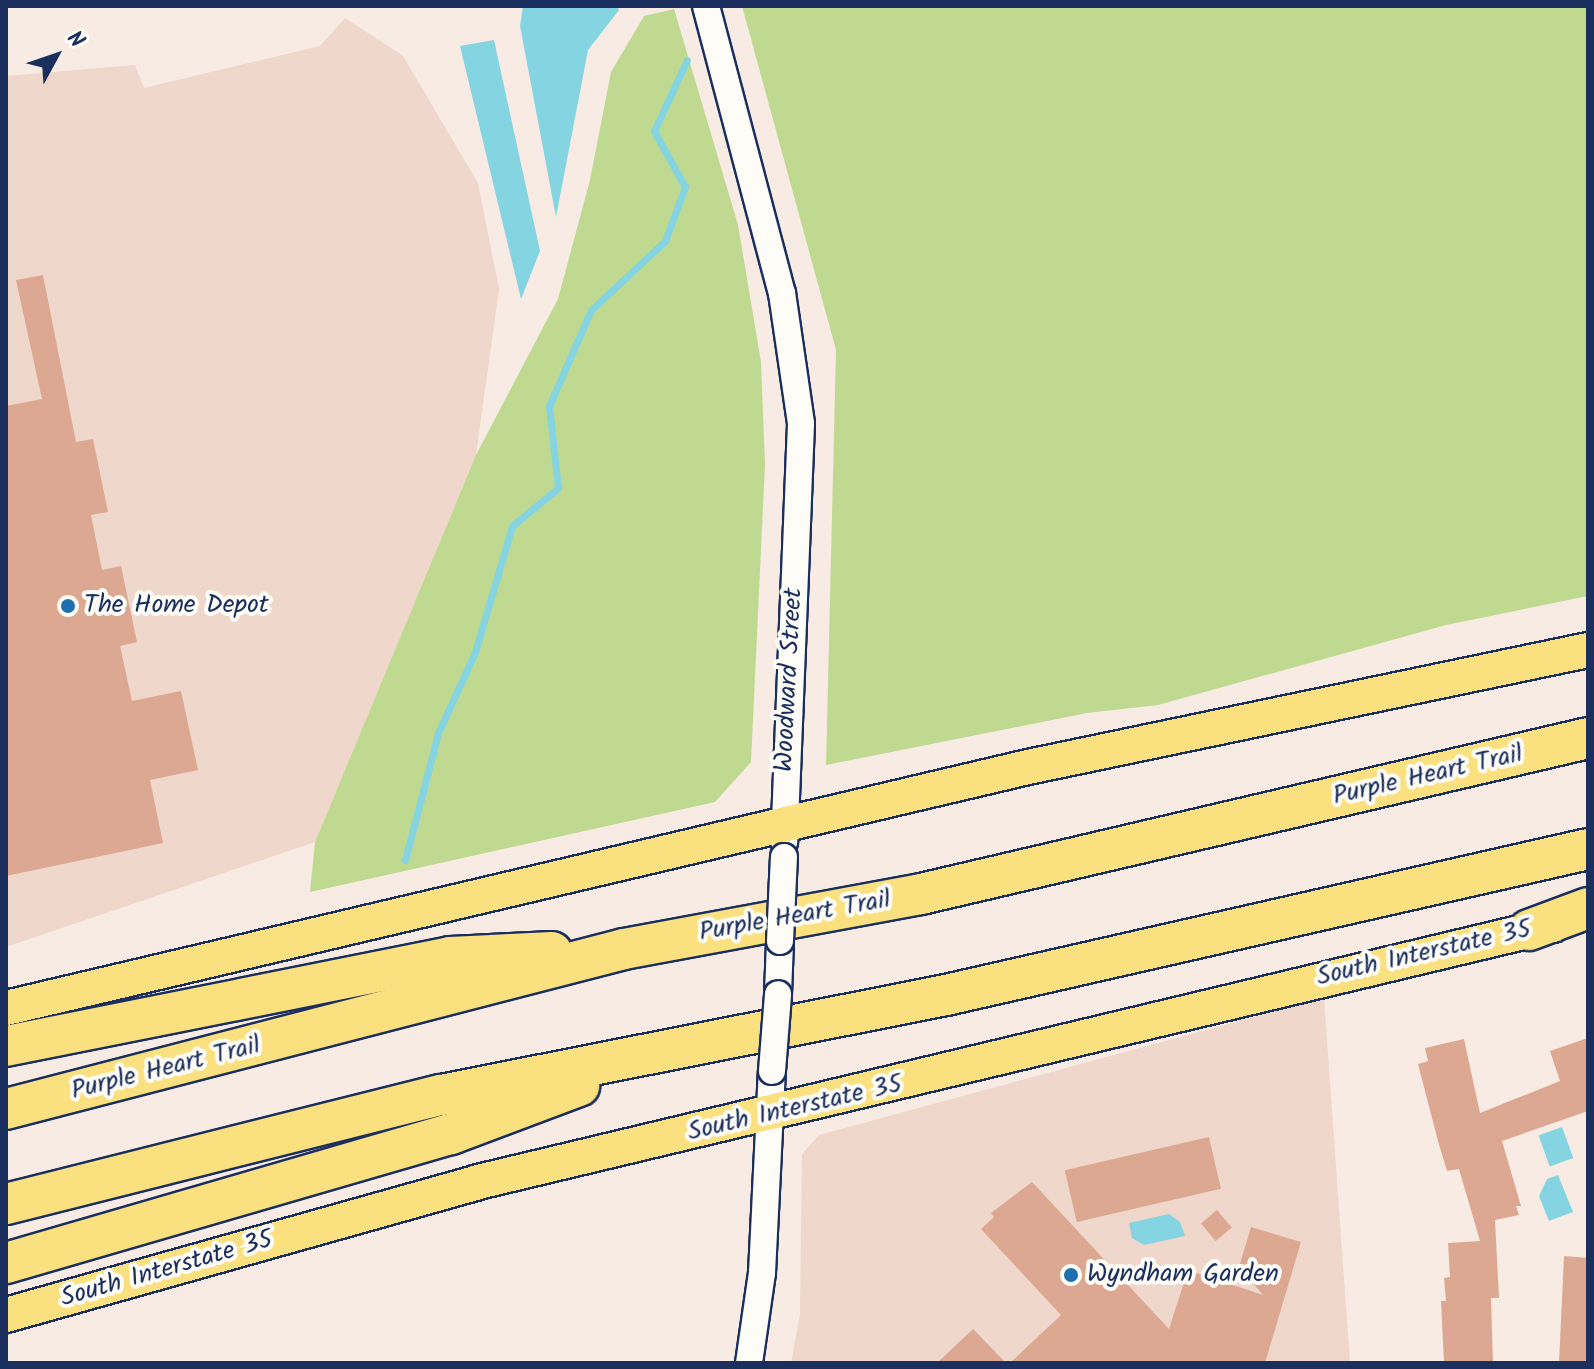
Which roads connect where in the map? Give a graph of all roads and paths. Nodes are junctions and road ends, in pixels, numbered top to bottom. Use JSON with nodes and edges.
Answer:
{"nodes":[{"id":1,"x":706,"y":6,"type":"edge"},
{"id":2,"x":1588,"y":650,"type":"edge"},
{"id":3,"x":1588,"y":738,"type":"edge"},
{"id":4,"x":784,"y":822,"type":"junction"},
{"id":5,"x":1588,"y":849,"type":"edge"},
{"id":6,"x":1588,"y":908,"type":"edge"},
{"id":7,"x":1588,"y":918,"type":"edge"},
{"id":8,"x":1529,"y":930,"type":"junction"},
{"id":9,"x":624,"y":949,"type":"junction"},
{"id":10,"x":6,"y":1008,"type":"edge"},
{"id":11,"x":706,"y":1039,"type":"junction"},
{"id":12,"x":6,"y":1046,"type":"edge"},
{"id":13,"x":6,"y":1109,"type":"edge"},
{"id":14,"x":771,"y":1116,"type":"junction"},
{"id":15,"x":6,"y":1204,"type":"edge"},
{"id":16,"x":6,"y":1263,"type":"edge"},
{"id":17,"x":6,"y":1315,"type":"edge"},
{"id":18,"x":749,"y":1363,"type":"edge"}],
"edges":[{"from":1,"to":4,"type":"street","name":"Woodward Street"},
{"from":2,"to":4,"type":"main road"},
{"from":3,"to":9,"type":"highway","name":"Purple Heart Trail"},
{"from":4,"to":10,"type":"main road"},
{"from":4,"to":14,"type":"street","name":"Woodward Street","bridge":true},
{"from":5,"to":11,"type":"highway"},
{"from":6,"to":8,"type":"highway"},
{"from":7,"to":8,"type":"main road","name":"South Interstate 35"},
{"from":8,"to":14,"type":"main road","name":"South Interstate 35"},
{"from":9,"to":12,"type":"highway"},
{"from":9,"to":13,"type":"highway","name":"Purple Heart Trail"},
{"from":11,"to":15,"type":"highway"},
{"from":11,"to":16,"type":"highway"},
{"from":14,"to":17,"type":"main road","name":"South Interstate 35"},
{"from":14,"to":18,"type":"street","name":"Woodward Street"}]}
